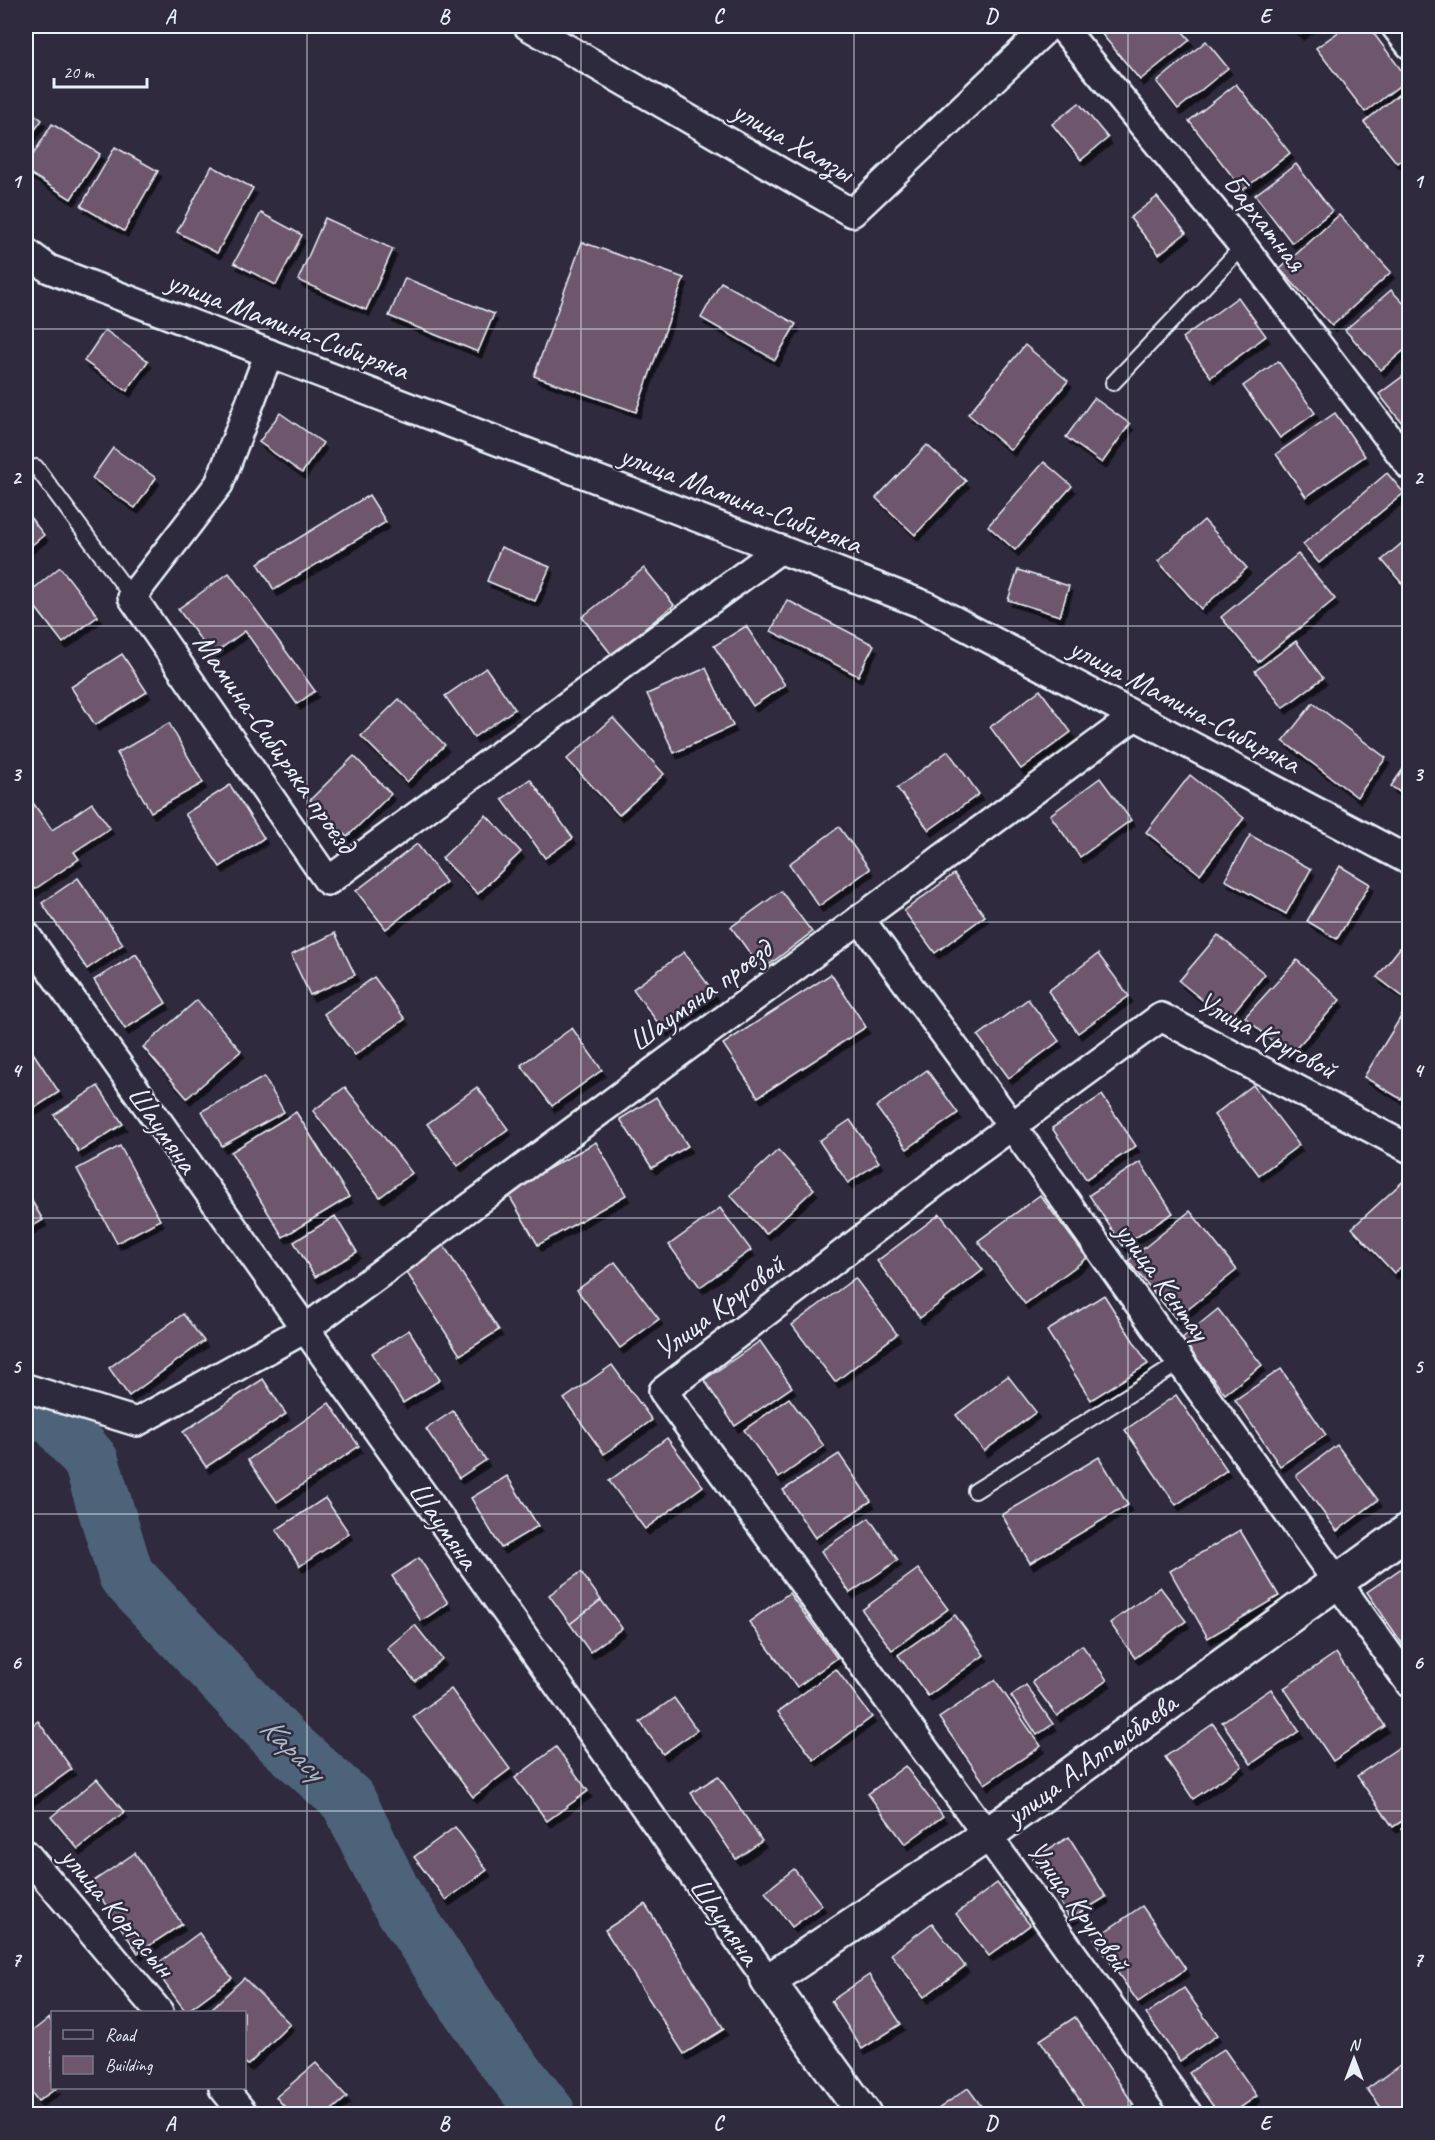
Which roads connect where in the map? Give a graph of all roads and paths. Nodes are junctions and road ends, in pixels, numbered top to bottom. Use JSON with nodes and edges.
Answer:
{"nodes":[{"id":1,"x":528,"y":26,"type":"edge"},
{"id":2,"x":1049,"y":26,"type":"edge"},
{"id":3,"x":1061,"y":26,"type":"edge"},
{"id":4,"x":1395,"y":26,"type":"edge"},
{"id":5,"x":1410,"y":45,"type":"edge"},
{"id":6,"x":1243,"y":246,"type":"junction"},
{"id":7,"x":26,"y":252,"type":"edge"},
{"id":8,"x":269,"y":353,"type":"junction"},
{"id":9,"x":1113,"y":382,"type":"dead end"},
{"id":10,"x":1410,"y":466,"type":"edge"},
{"id":11,"x":36,"y":467,"type":"dead end"},
{"id":12,"x":780,"y":549,"type":"junction"},
{"id":13,"x":132,"y":597,"type":"junction"},
{"id":14,"x":1136,"y":716,"type":"junction"},
{"id":15,"x":1410,"y":861,"type":"edge"},
{"id":16,"x":860,"y":919,"type":"junction"},
{"id":17,"x":26,"y":935,"type":"edge"},
{"id":18,"x":1012,"y":1126,"type":"junction"},
{"id":19,"x":1410,"y":1149,"type":"edge"},
{"id":20,"x":305,"y":1329,"type":"junction"},
{"id":21,"x":1181,"y":1362,"type":"junction"},
{"id":22,"x":26,"y":1388,"type":"edge"},
{"id":23,"x":975,"y":1491,"type":"dead end"},
{"id":24,"x":1410,"y":1529,"type":"edge"},
{"id":25,"x":1338,"y":1581,"type":"junction"},
{"id":26,"x":1410,"y":1684,"type":"edge"},
{"id":27,"x":987,"y":1834,"type":"junction"},
{"id":28,"x":26,"y":1854,"type":"edge"},
{"id":29,"x":768,"y":1981,"type":"junction"},
{"id":30,"x":157,"y":2011,"type":"edge"},
{"id":31,"x":224,"y":2089,"type":"edge"},
{"id":32,"x":244,"y":2115,"type":"edge"},
{"id":33,"x":864,"y":2115,"type":"edge"},
{"id":34,"x":1188,"y":2115,"type":"edge"}],
"edges":[{"from":1,"to":2,"type":"street","name":"улица Хамзы"},
{"from":3,"to":6,"type":"street","name":"Бархатная"},
{"from":4,"to":5,"type":"street"},
{"from":6,"to":9,"type":"lane"},
{"from":6,"to":10,"type":"street","name":"Бархатная"},
{"from":7,"to":8,"type":"street","name":"улица Мамина-Сибиряка"},
{"from":8,"to":12,"type":"street","name":"улица Мамина-Сибиряка"},
{"from":8,"to":13,"type":"street"},
{"from":11,"to":13,"type":"lane"},
{"from":12,"to":13,"type":"street","name":"Мамина-Сибиряка проезд"},
{"from":12,"to":14,"type":"street","name":"улица Мамина-Сибиряка"},
{"from":14,"to":15,"type":"street","name":"улица Мамина-Сибиряка"},
{"from":14,"to":16,"type":"street","name":"Шаумяна проезд"},
{"from":16,"to":18,"type":"street","name":"улица Кентау"},
{"from":16,"to":20,"type":"street","name":"Шаумяна проезд"},
{"from":17,"to":20,"type":"street","name":"Шаумяна"},
{"from":18,"to":19,"type":"street","name":"Улица Круговой"},
{"from":18,"to":21,"type":"street","name":"улица Кентау"},
{"from":18,"to":27,"type":"street","name":"Улица Круговой"},
{"from":20,"to":22,"type":"street","name":"Шаумяна проезд"},
{"from":20,"to":29,"type":"street","name":"Шаумяна"},
{"from":21,"to":23,"type":"lane"},
{"from":21,"to":25,"type":"street","name":"улица Кентау"},
{"from":24,"to":25,"type":"street","name":"улица А.Алпысбаева"},
{"from":25,"to":26,"type":"street","name":"улица Кентау"},
{"from":25,"to":27,"type":"street","name":"улица А.Алпысбаева"},
{"from":27,"to":29,"type":"street","name":"улица А.Алпысбаева"},
{"from":27,"to":34,"type":"street","name":"Улица Круговой"},
{"from":28,"to":30,"type":"street","name":"улица Коргасын"},
{"from":29,"to":33,"type":"street","name":"Шаумяна"},
{"from":31,"to":32,"type":"street"}]}
